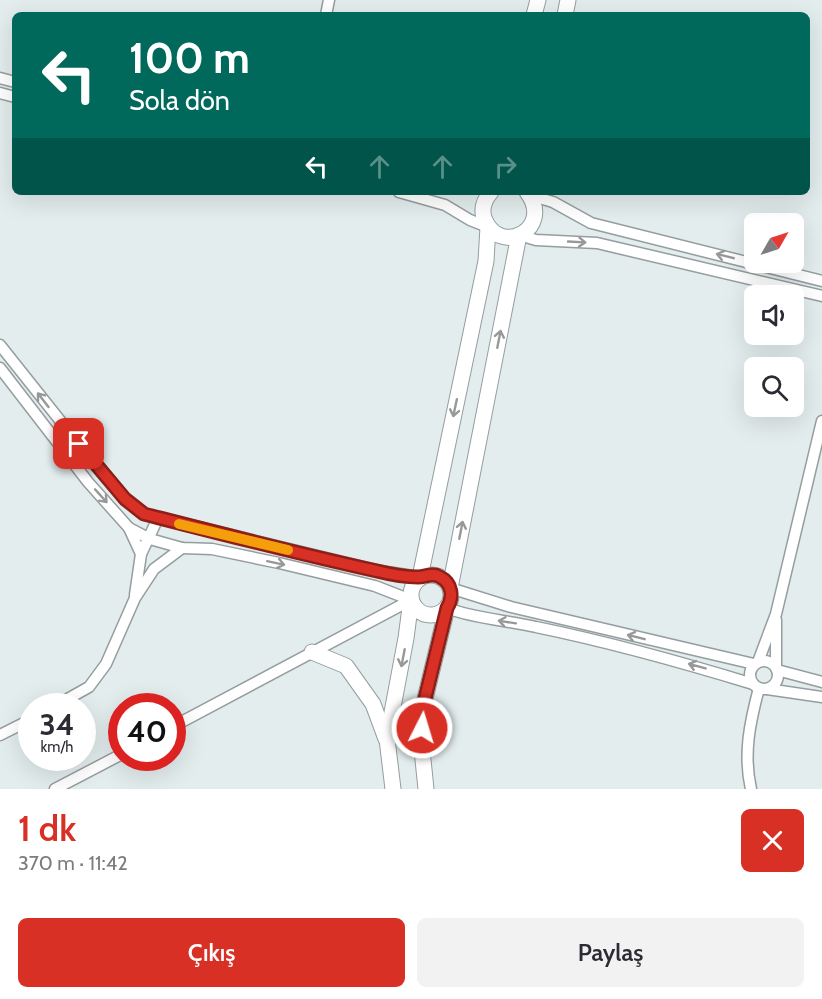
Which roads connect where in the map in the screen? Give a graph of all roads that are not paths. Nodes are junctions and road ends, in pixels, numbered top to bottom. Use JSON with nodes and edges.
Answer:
{"nodes":[{"id":1,"x":409,"y":195,"type":"edge"},
{"id":2,"x":489,"y":195,"type":"edge"},
{"id":3,"x":530,"y":195,"type":"edge"},
{"id":4,"x":534,"y":195,"type":"edge"},
{"id":5,"x":488,"y":227,"type":"junction"},
{"id":6,"x":519,"y":235,"type":"junction"},
{"id":7,"x":822,"y":281,"type":"edge"},
{"id":8,"x":822,"y":296,"type":"edge"},
{"id":9,"x":0,"y":345,"type":"edge"},
{"id":10,"x":0,"y":368,"type":"edge"},
{"id":11,"x":822,"y":421,"type":"edge"},
{"id":12,"x":158,"y":518,"type":"junction"},
{"id":13,"x":129,"y":528,"type":"junction"},
{"id":14,"x":150,"y":538,"type":"junction"},
{"id":15,"x":182,"y":548,"type":"junction"},
{"id":16,"x":141,"y":554,"type":"junction"},
{"id":17,"x":420,"y":577,"type":"junction"},
{"id":18,"x":450,"y":588,"type":"junction"},
{"id":19,"x":135,"y":598,"type":"junction"},
{"id":20,"x":411,"y":600,"type":"junction"},
{"id":21,"x":447,"y":608,"type":"junction"},
{"id":22,"x":776,"y":614,"type":"junction"},
{"id":23,"x":312,"y":652,"type":"junction"},
{"id":24,"x":756,"y":663,"type":"junction"},
{"id":25,"x":777,"y":669,"type":"junction"},
{"id":26,"x":822,"y":682,"type":"edge"},
{"id":27,"x":760,"y":687,"type":"junction"},
{"id":28,"x":78,"y":693,"type":"edge"},
{"id":29,"x":822,"y":698,"type":"edge"},
{"id":30,"x":186,"y":720,"type":"edge"},
{"id":31,"x":18,"y":726,"type":"edge"},
{"id":32,"x":0,"y":735,"type":"edge"},
{"id":33,"x":387,"y":742,"type":"junction"},
{"id":34,"x":108,"y":761,"type":"edge"},
{"id":35,"x":56,"y":789,"type":"edge"},
{"id":36,"x":393,"y":789,"type":"edge"},
{"id":37,"x":426,"y":789,"type":"edge"},
{"id":38,"x":751,"y":789,"type":"edge"}],
"edges":[{"from":1,"to":5,"type":"street"},
{"from":2,"to":5,"type":"street"},
{"from":3,"to":6,"type":"street"},
{"from":7,"to":4,"type":"street","one_way":true},
{"from":5,"to":6,"type":"street"},
{"from":5,"to":17,"type":"street","one_way":true},
{"from":6,"to":8,"type":"street","one_way":true},
{"from":18,"to":6,"type":"street","one_way":true},
{"from":12,"to":9,"type":"street","one_way":true},
{"from":10,"to":13,"type":"street","one_way":true},
{"from":11,"to":22,"type":"street"},
{"from":12,"to":14,"type":"street"},
{"from":12,"to":17,"type":"street"},
{"from":13,"to":14,"type":"street"},
{"from":13,"to":16,"type":"street"},
{"from":14,"to":15,"type":"street"},
{"from":14,"to":16,"type":"street"},
{"from":15,"to":19,"type":"street"},
{"from":15,"to":20,"type":"street","one_way":true},
{"from":16,"to":19,"type":"street"},
{"from":17,"to":18,"type":"street"},
{"from":17,"to":20,"type":"street"},
{"from":18,"to":21,"type":"street"},
{"from":24,"to":18,"type":"street","one_way":true},
{"from":19,"to":28,"type":"street"},
{"from":20,"to":21,"type":"street"},
{"from":20,"to":23,"type":"street"},
{"from":20,"to":33,"type":"street","one_way":true},
{"from":27,"to":21,"type":"street","one_way":true},
{"from":21,"to":37,"type":"street"},
{"from":22,"to":24,"type":"street"},
{"from":22,"to":25,"type":"street"},
{"from":23,"to":30,"type":"street"},
{"from":23,"to":33,"type":"street"},
{"from":24,"to":25,"type":"street"},
{"from":24,"to":27,"type":"street"},
{"from":25,"to":26,"type":"street"},
{"from":25,"to":27,"type":"street"},
{"from":27,"to":29,"type":"street"},
{"from":27,"to":38,"type":"street"},
{"from":31,"to":32,"type":"street"},
{"from":33,"to":36,"type":"street"},
{"from":34,"to":35,"type":"street"}]}
